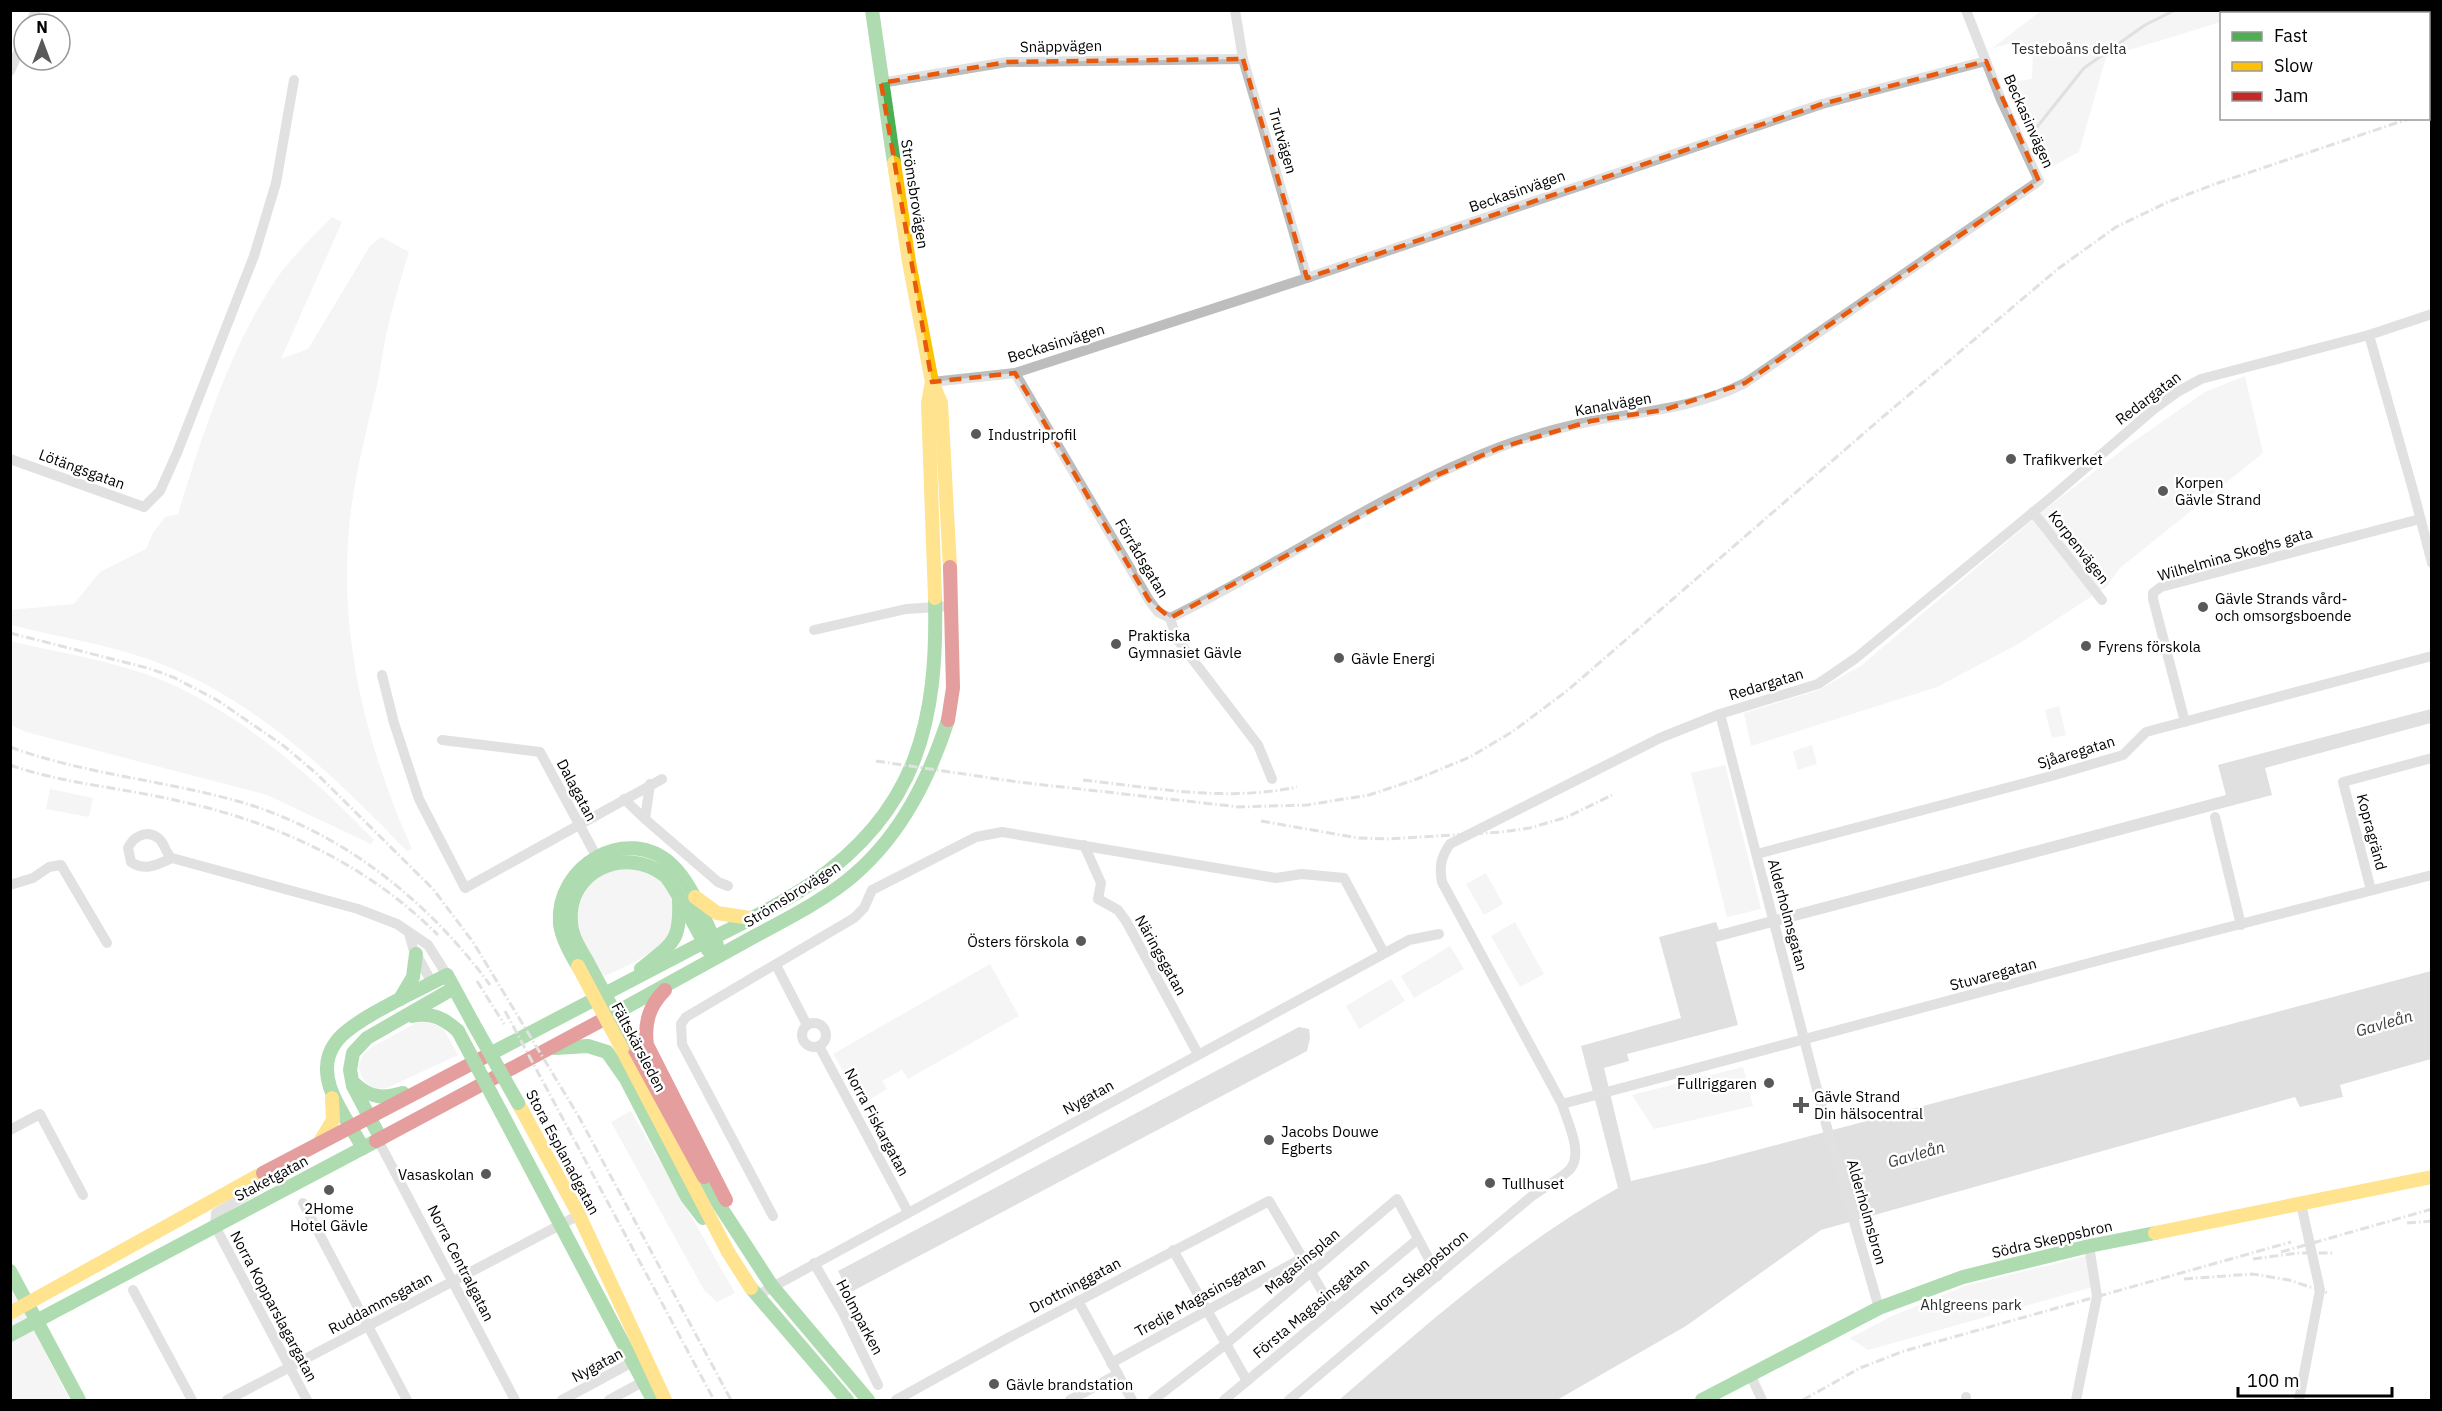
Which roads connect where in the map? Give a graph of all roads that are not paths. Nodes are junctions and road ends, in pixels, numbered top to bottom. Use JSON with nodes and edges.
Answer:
{"nodes":[{"id":1,"x":872,"y":10,"type":"edge"},
{"id":2,"x":1235,"y":10,"type":"edge"},
{"id":3,"x":1966,"y":10,"type":"edge"},
{"id":4,"x":1243,"y":59,"type":"junction"},
{"id":5,"x":1986,"y":62,"type":"junction"},
{"id":6,"x":294,"y":80,"type":"dead end"},
{"id":7,"x":881,"y":83,"type":"junction"},
{"id":8,"x":2039,"y":181,"type":"joint"},
{"id":9,"x":1307,"y":278,"type":"junction"},
{"id":10,"x":2432,"y":314,"type":"edge"},
{"id":11,"x":2369,"y":335,"type":"junction"},
{"id":12,"x":1015,"y":373,"type":"junction"},
{"id":13,"x":932,"y":382,"type":"junction"},
{"id":14,"x":10,"y":459,"type":"edge"},
{"id":15,"x":2033,"y":512,"type":"junction"},
{"id":16,"x":2420,"y":519,"type":"junction"},
{"id":17,"x":2432,"y":563,"type":"edge"},
{"id":18,"x":2102,"y":600,"type":"dead end"},
{"id":19,"x":952,"y":606,"type":"junction"},
{"id":20,"x":936,"y":607,"type":"junction"},
{"id":21,"x":1170,"y":618,"type":"junction"},
{"id":22,"x":814,"y":630,"type":"dead end"},
{"id":23,"x":2432,"y":656,"type":"edge"},
{"id":24,"x":382,"y":675,"type":"dead end"},
{"id":25,"x":1720,"y":714,"type":"junction"},
{"id":26,"x":2185,"y":722,"type":"junction"},
{"id":27,"x":442,"y":741,"type":"dead end"},
{"id":28,"x":2432,"y":758,"type":"edge"},
{"id":29,"x":1272,"y":778,"type":"dead end"},
{"id":30,"x":662,"y":779,"type":"dead end"},
{"id":31,"x":650,"y":784,"type":"junction"},
{"id":32,"x":624,"y":799,"type":"junction"},
{"id":33,"x":2215,"y":817,"type":"dead end"},
{"id":34,"x":645,"y":819,"type":"junction"},
{"id":35,"x":579,"y":825,"type":"junction"},
{"id":36,"x":1084,"y":845,"type":"junction"},
{"id":37,"x":1756,"y":854,"type":"junction"},
{"id":38,"x":172,"y":858,"type":"dead end"},
{"id":39,"x":598,"y":861,"type":"junction"},
{"id":40,"x":2432,"y":875,"type":"edge"},
{"id":41,"x":10,"y":885,"type":"edge"},
{"id":42,"x":728,"y":886,"type":"dead end"},
{"id":43,"x":2371,"y":890,"type":"junction"},
{"id":44,"x":685,"y":894,"type":"junction"},
{"id":45,"x":750,"y":918,"type":"junction"},
{"id":46,"x":2241,"y":925,"type":"junction"},
{"id":47,"x":409,"y":933,"type":"junction"},
{"id":48,"x":1439,"y":934,"type":"dead end"},
{"id":49,"x":708,"y":940,"type":"junction"},
{"id":50,"x":107,"y":943,"type":"dead end"},
{"id":51,"x":1384,"y":953,"type":"junction"},
{"id":52,"x":416,"y":954,"type":"junction"},
{"id":53,"x":718,"y":957,"type":"junction"},
{"id":54,"x":776,"y":965,"type":"junction"},
{"id":55,"x":685,"y":973,"type":"junction"},
{"id":56,"x":447,"y":975,"type":"junction"},
{"id":57,"x":432,"y":983,"type":"junction"},
{"id":58,"x":454,"y":988,"type":"junction"},
{"id":59,"x":619,"y":988,"type":"junction"},
{"id":60,"x":439,"y":997,"type":"junction"},
{"id":61,"x":397,"y":1002,"type":"junction"},
{"id":62,"x":405,"y":1017,"type":"junction"},
{"id":63,"x":807,"y":1025,"type":"junction"},
{"id":64,"x":458,"y":1031,"type":"junction"},
{"id":65,"x":537,"y":1031,"type":"joint"},
{"id":66,"x":1804,"y":1040,"type":"junction"},
{"id":67,"x":627,"y":1046,"type":"junction"},
{"id":68,"x":819,"y":1046,"type":"junction"},
{"id":69,"x":548,"y":1050,"type":"junction"},
{"id":70,"x":1198,"y":1054,"type":"junction"},
{"id":71,"x":351,"y":1076,"type":"junction"},
{"id":72,"x":439,"y":1081,"type":"junction"},
{"id":73,"x":332,"y":1095,"type":"junction"},
{"id":74,"x":1562,"y":1104,"type":"junction"},
{"id":75,"x":368,"y":1117,"type":"junction"},
{"id":76,"x":1826,"y":1124,"type":"joint"},
{"id":77,"x":351,"y":1126,"type":"junction"},
{"id":78,"x":10,"y":1130,"type":"edge"},
{"id":79,"x":380,"y":1140,"type":"junction"},
{"id":80,"x":315,"y":1146,"type":"junction"},
{"id":81,"x":363,"y":1148,"type":"junction"},
{"id":82,"x":292,"y":1158,"type":"junction"},
{"id":83,"x":1571,"y":1168,"type":"joint"},
{"id":84,"x":2432,"y":1177,"type":"edge"},
{"id":85,"x":83,"y":1195,"type":"dead end"},
{"id":86,"x":303,"y":1203,"type":"dead end"},
{"id":87,"x":2301,"y":1204,"type":"junction"},
{"id":88,"x":908,"y":1212,"type":"junction"},
{"id":89,"x":579,"y":1215,"type":"junction"},
{"id":90,"x":773,"y":1216,"type":"dead end"},
{"id":91,"x":562,"y":1224,"type":"junction"},
{"id":92,"x":215,"y":1226,"type":"junction"},
{"id":93,"x":1418,"y":1239,"type":"junction"},
{"id":94,"x":2090,"y":1246,"type":"junction"},
{"id":95,"x":749,"y":1248,"type":"junction"},
{"id":96,"x":1173,"y":1250,"type":"junction"},
{"id":97,"x":728,"y":1252,"type":"junction"},
{"id":98,"x":1303,"y":1258,"type":"junction"},
{"id":99,"x":814,"y":1263,"type":"junction"},
{"id":100,"x":10,"y":1271,"type":"edge"},
{"id":101,"x":1312,"y":1272,"type":"junction"},
{"id":102,"x":1438,"y":1276,"type":"junction"},
{"id":103,"x":452,"y":1282,"type":"junction"},
{"id":104,"x":772,"y":1286,"type":"junction"},
{"id":105,"x":134,"y":1290,"type":"dead end"},
{"id":106,"x":756,"y":1296,"type":"junction"},
{"id":107,"x":1078,"y":1301,"type":"junction"},
{"id":108,"x":28,"y":1304,"type":"junction"},
{"id":109,"x":1332,"y":1308,"type":"junction"},
{"id":110,"x":1879,"y":1308,"type":"junction"},
{"id":111,"x":1207,"y":1311,"type":"junction"},
{"id":112,"x":10,"y":1313,"type":"edge"},
{"id":113,"x":36,"y":1321,"type":"junction"},
{"id":114,"x":366,"y":1327,"type":"junction"},
{"id":115,"x":10,"y":1335,"type":"edge"},
{"id":116,"x":1226,"y":1344,"type":"junction"},
{"id":117,"x":646,"y":1355,"type":"junction"},
{"id":118,"x":633,"y":1362,"type":"junction"},
{"id":119,"x":1111,"y":1363,"type":"junction"},
{"id":120,"x":289,"y":1368,"type":"junction"},
{"id":121,"x":1118,"y":1374,"type":"junction"},
{"id":122,"x":1749,"y":1374,"type":"junction"},
{"id":123,"x":649,"y":1379,"type":"junction"},
{"id":124,"x":1247,"y":1381,"type":"junction"},
{"id":125,"x":878,"y":1385,"type":"dead end"},
{"id":126,"x":79,"y":1401,"type":"edge"},
{"id":127,"x":192,"y":1401,"type":"edge"},
{"id":128,"x":227,"y":1401,"type":"edge"},
{"id":129,"x":307,"y":1401,"type":"edge"},
{"id":130,"x":407,"y":1401,"type":"edge"},
{"id":131,"x":515,"y":1401,"type":"edge"},
{"id":132,"x":562,"y":1401,"type":"edge"},
{"id":133,"x":609,"y":1401,"type":"edge"},
{"id":134,"x":652,"y":1401,"type":"edge"},
{"id":135,"x":665,"y":1401,"type":"edge"},
{"id":136,"x":847,"y":1401,"type":"edge"},
{"id":137,"x":868,"y":1401,"type":"edge"},
{"id":138,"x":896,"y":1401,"type":"edge"},
{"id":139,"x":1070,"y":1401,"type":"edge"},
{"id":140,"x":1132,"y":1401,"type":"edge"},
{"id":141,"x":1153,"y":1401,"type":"edge"},
{"id":142,"x":1224,"y":1401,"type":"edge"},
{"id":143,"x":1289,"y":1401,"type":"edge"},
{"id":144,"x":1702,"y":1401,"type":"edge"},
{"id":145,"x":1762,"y":1401,"type":"edge"},
{"id":146,"x":2076,"y":1401,"type":"edge"},
{"id":147,"x":2299,"y":1401,"type":"edge"}],
"edges":[{"from":1,"to":7,"type":"main road","name":"Strömsbrovägen"},
{"from":2,"to":4,"type":"street","name":"Trutvägen"},
{"from":3,"to":5,"type":"street"},
{"from":4,"to":7,"type":"street","name":"Snäppvägen"},
{"from":4,"to":9,"type":"street","name":"Trutvägen"},
{"from":5,"to":8,"type":"street","name":"Beckasinvägen"},
{"from":5,"to":9,"type":"street","name":"Beckasinvägen"},
{"from":6,"to":14,"type":"street","name":"Lötängsgatan"},
{"from":7,"to":13,"type":"main road","name":"Strömsbrovägen"},
{"from":8,"to":21,"type":"street","name":"Kanalvägen"},
{"from":9,"to":12,"type":"street","name":"Beckasinvägen"},
{"from":10,"to":11,"type":"street","name":"Redargatan"},
{"from":11,"to":15,"type":"street","name":"Redargatan"},
{"from":11,"to":16,"type":"street"},
{"from":12,"to":13,"type":"street","name":"Beckasinvägen"},
{"from":12,"to":21,"type":"street","name":"Förrådsgatan"},
{"from":13,"to":19,"type":"main road","name":"Strömsbrovägen"},
{"from":13,"to":20,"type":"main road","name":"Strömsbrovägen"},
{"from":15,"to":18,"type":"street","name":"Korpenvägen"},
{"from":15,"to":25,"type":"street","name":"Redargatan"},
{"from":16,"to":17,"type":"street"},
{"from":16,"to":26,"type":"street","name":"Wilhelmina Skoghs gata"},
{"from":19,"to":20,"type":"street"},
{"from":19,"to":53,"type":"main road","name":"Strömsbrovägen"},
{"from":20,"to":22,"type":"street"},
{"from":20,"to":45,"type":"main road","name":"Strömsbrovägen"},
{"from":21,"to":29,"type":"street","name":"Förrådsgatan"},
{"from":23,"to":26,"type":"street","name":"Sjåaregatan"},
{"from":24,"to":35,"type":"street"},
{"from":25,"to":37,"type":"street","name":"Alderholmsgatan"},
{"from":25,"to":74,"type":"street","name":"Redargatan"},
{"from":26,"to":37,"type":"street","name":"Sjåaregatan"},
{"from":27,"to":35,"type":"street","name":"Dalagatan"},
{"from":28,"to":43,"type":"street","name":"Kopragränd"},
{"from":30,"to":31,"type":"street"},
{"from":31,"to":32,"type":"street"},
{"from":31,"to":34,"type":"street"},
{"from":32,"to":34,"type":"street"},
{"from":32,"to":35,"type":"street"},
{"from":33,"to":46,"type":"street"},
{"from":34,"to":42,"type":"street"},
{"from":35,"to":39,"type":"street","name":"Dalagatan"},
{"from":36,"to":51,"type":"street"},
{"from":36,"to":54,"type":"street"},
{"from":36,"to":70,"type":"street","name":"Näringsgatan"},
{"from":37,"to":66,"type":"street","name":"Alderholmsgatan"},
{"from":38,"to":47,"type":"street","name":"Stora Esplanadgatan"},
{"from":39,"to":44,"type":"main road"},
{"from":39,"to":67,"type":"main road","name":"Fältskärsleden","bridge":true},
{"from":40,"to":43,"type":"street","name":"Stuvaregatan"},
{"from":41,"to":50,"type":"street"},
{"from":43,"to":46,"type":"street","name":"Stuvaregatan"},
{"from":44,"to":45,"type":"main road"},
{"from":44,"to":49,"type":"main road"},
{"from":44,"to":59,"type":"main road"},
{"from":45,"to":49,"type":"main road","name":"Strömsbrovägen"},
{"from":46,"to":66,"type":"street","name":"Stuvaregatan"},
{"from":47,"to":52,"type":"street","name":"Stora Esplanadgatan"},
{"from":47,"to":56,"type":"street","name":"Stora Esplanadgatan"},
{"from":48,"to":51,"type":"street","name":"Nygatan"},
{"from":49,"to":53,"type":"main road"},
{"from":49,"to":59,"type":"main road","name":"Strömsbrovägen"},
{"from":51,"to":70,"type":"street","name":"Nygatan"},
{"from":52,"to":57,"type":"street","name":"Stora Esplanadgatan"},
{"from":52,"to":61,"type":"main road"},
{"from":53,"to":55,"type":"main road","name":"Strömsbrovägen"},
{"from":54,"to":63,"type":"street","name":"Norra Fiskargatan"},
{"from":54,"to":90,"type":"street"},
{"from":55,"to":69,"type":"main road","name":"Strömsbrovägen"},
{"from":55,"to":95,"type":"main road"},
{"from":56,"to":57,"type":"main road"},
{"from":56,"to":58,"type":"main road","name":"Stora Esplanadgatan"},
{"from":57,"to":60,"type":"main road","name":"Stora Esplanadgatan"},
{"from":57,"to":61,"type":"main road"},
{"from":58,"to":60,"type":"main road"},
{"from":58,"to":89,"type":"main road","name":"Stora Esplanadgatan","bridge":true},
{"from":59,"to":65,"type":"main road","name":"Strömsbrovägen"},
{"from":60,"to":62,"type":"main road"},
{"from":60,"to":64,"type":"main road","name":"Stora Esplanadgatan"},
{"from":61,"to":73,"type":"main road"},
{"from":62,"to":64,"type":"main road"},
{"from":62,"to":71,"type":"main road"},
{"from":63,"to":68,"type":"street","name":"Norra Fiskargatan"},
{"from":63,"to":68,"type":"street","name":"Norra Fiskargatan"},
{"from":64,"to":91,"type":"main road","name":"Stora Esplanadgatan","bridge":true},
{"from":65,"to":72,"type":"main road","name":"Staketgatan"},
{"from":66,"to":74,"type":"street","name":"Stuvaregatan"},
{"from":66,"to":76,"type":"street","name":"Alderholmsgatan"},
{"from":67,"to":95,"type":"main road","name":"Fältskärsleden"},
{"from":67,"to":97,"type":"main road","name":"Fältskärsleden"},
{"from":68,"to":88,"type":"street","name":"Norra Fiskargatan"},
{"from":69,"to":79,"type":"main road","name":"Staketgatan"},
{"from":69,"to":97,"type":"main road"},
{"from":70,"to":88,"type":"street","name":"Nygatan"},
{"from":71,"to":72,"type":"main road"},
{"from":71,"to":75,"type":"main road","name":"Norra Centralgatan"},
{"from":72,"to":75,"type":"main road","name":"Staketgatan"},
{"from":73,"to":77,"type":"main road"},
{"from":73,"to":80,"type":"main road"},
{"from":74,"to":83,"type":"street","name":"Redargatan"},
{"from":75,"to":77,"type":"main road","name":"Staketgatan"},
{"from":75,"to":79,"type":"main road","name":"Norra Centralgatan"},
{"from":76,"to":110,"type":"street","name":"Alderholmsbron"},
{"from":77,"to":80,"type":"main road","name":"Staketgatan"},
{"from":77,"to":81,"type":"main road"},
{"from":78,"to":85,"type":"street"},
{"from":79,"to":81,"type":"main road","name":"Staketgatan"},
{"from":79,"to":103,"type":"street","name":"Norra Centralgatan"},
{"from":80,"to":82,"type":"main road","name":"Staketgatan"},
{"from":81,"to":92,"type":"main road","name":"Staketgatan"},
{"from":82,"to":92,"type":"street","name":"Norra Kopparslagargatan"},
{"from":82,"to":108,"type":"main road","name":"Staketgatan"},
{"from":83,"to":102,"type":"street","name":"Norra Skeppsbron"},
{"from":84,"to":87,"type":"main road","name":"Södra Skeppsbron"},
{"from":86,"to":114,"type":"street"},
{"from":87,"to":94,"type":"main road","name":"Södra Skeppsbron"},
{"from":87,"to":147,"type":"street"},
{"from":88,"to":99,"type":"street","name":"Nygatan"},
{"from":89,"to":91,"type":"street","name":"Ruddammsgatan"},
{"from":89,"to":117,"type":"main road","name":"Stora Esplanadgatan"},
{"from":91,"to":103,"type":"street","name":"Ruddammsgatan"},
{"from":91,"to":118,"type":"main road","name":"Stora Esplanadgatan"},
{"from":92,"to":113,"type":"main road","name":"Staketgatan"},
{"from":92,"to":120,"type":"street","name":"Norra Kopparslagargatan"},
{"from":93,"to":101,"type":"street","name":"Magasinsplan"},
{"from":93,"to":102,"type":"street"},
{"from":93,"to":109,"type":"street","name":"Första Magasinsgatan"},
{"from":94,"to":110,"type":"main road","name":"Södra Skeppsbron"},
{"from":94,"to":146,"type":"street"},
{"from":95,"to":104,"type":"main road","name":"Fältskärsleden"},
{"from":96,"to":98,"type":"street","name":"Drottninggatan"},
{"from":96,"to":107,"type":"street","name":"Drottninggatan"},
{"from":96,"to":111,"type":"street"},
{"from":97,"to":106,"type":"main road","name":"Fältskärsleden"},
{"from":98,"to":101,"type":"street"},
{"from":98,"to":111,"type":"street","name":"Tredje Magasinsgatan"},
{"from":99,"to":104,"type":"street","name":"Nygatan"},
{"from":99,"to":125,"type":"street","name":"Holmparken"},
{"from":100,"to":108,"type":"main road"},
{"from":101,"to":109,"type":"street"},
{"from":101,"to":116,"type":"street","name":"Magasinsplan"},
{"from":102,"to":143,"type":"street","name":"Norra Skeppsbron"},
{"from":103,"to":114,"type":"street","name":"Ruddammsgatan"},
{"from":103,"to":131,"type":"street","name":"Norra Centralgatan"},
{"from":104,"to":106,"type":"street","name":"Nygatan"},
{"from":104,"to":137,"type":"main road","name":"Fältskärsleden"},
{"from":105,"to":127,"type":"street"},
{"from":106,"to":136,"type":"main road","name":"Fältskärsleden"},
{"from":107,"to":119,"type":"street"},
{"from":107,"to":138,"type":"street","name":"Drottninggatan"},
{"from":108,"to":112,"type":"main road","name":"Staketgatan"},
{"from":108,"to":113,"type":"main road"},
{"from":109,"to":124,"type":"street","name":"Första Magasinsgatan"},
{"from":110,"to":122,"type":"main road","name":"Södra Skeppsbron"},
{"from":111,"to":116,"type":"street"},
{"from":111,"to":119,"type":"street","name":"Tredje Magasinsgatan"},
{"from":113,"to":115,"type":"main road","name":"Staketgatan"},
{"from":113,"to":126,"type":"main road"},
{"from":114,"to":120,"type":"street","name":"Ruddammsgatan"},
{"from":114,"to":130,"type":"street"},
{"from":116,"to":124,"type":"street"},
{"from":116,"to":141,"type":"street","name":"Magasinsplan"},
{"from":117,"to":118,"type":"street","name":"Nygatan"},
{"from":117,"to":123,"type":"main road","name":"Stora Esplanadgatan"},
{"from":118,"to":123,"type":"main road","name":"Stora Esplanadgatan"},
{"from":118,"to":132,"type":"street","name":"Nygatan"},
{"from":119,"to":121,"type":"street"},
{"from":120,"to":128,"type":"street","name":"Ruddammsgatan"},
{"from":120,"to":129,"type":"street","name":"Norra Kopparslagargatan"},
{"from":121,"to":139,"type":"street"},
{"from":121,"to":140,"type":"street"},
{"from":122,"to":144,"type":"main road","name":"Södra Skeppsbron"},
{"from":122,"to":145,"type":"street"},
{"from":123,"to":133,"type":"street"},
{"from":123,"to":134,"type":"main road","name":"Stora Esplanadgatan"},
{"from":123,"to":135,"type":"main road","name":"Stora Esplanadgatan"},
{"from":124,"to":142,"type":"street","name":"Första Magasinsgatan"}]}
